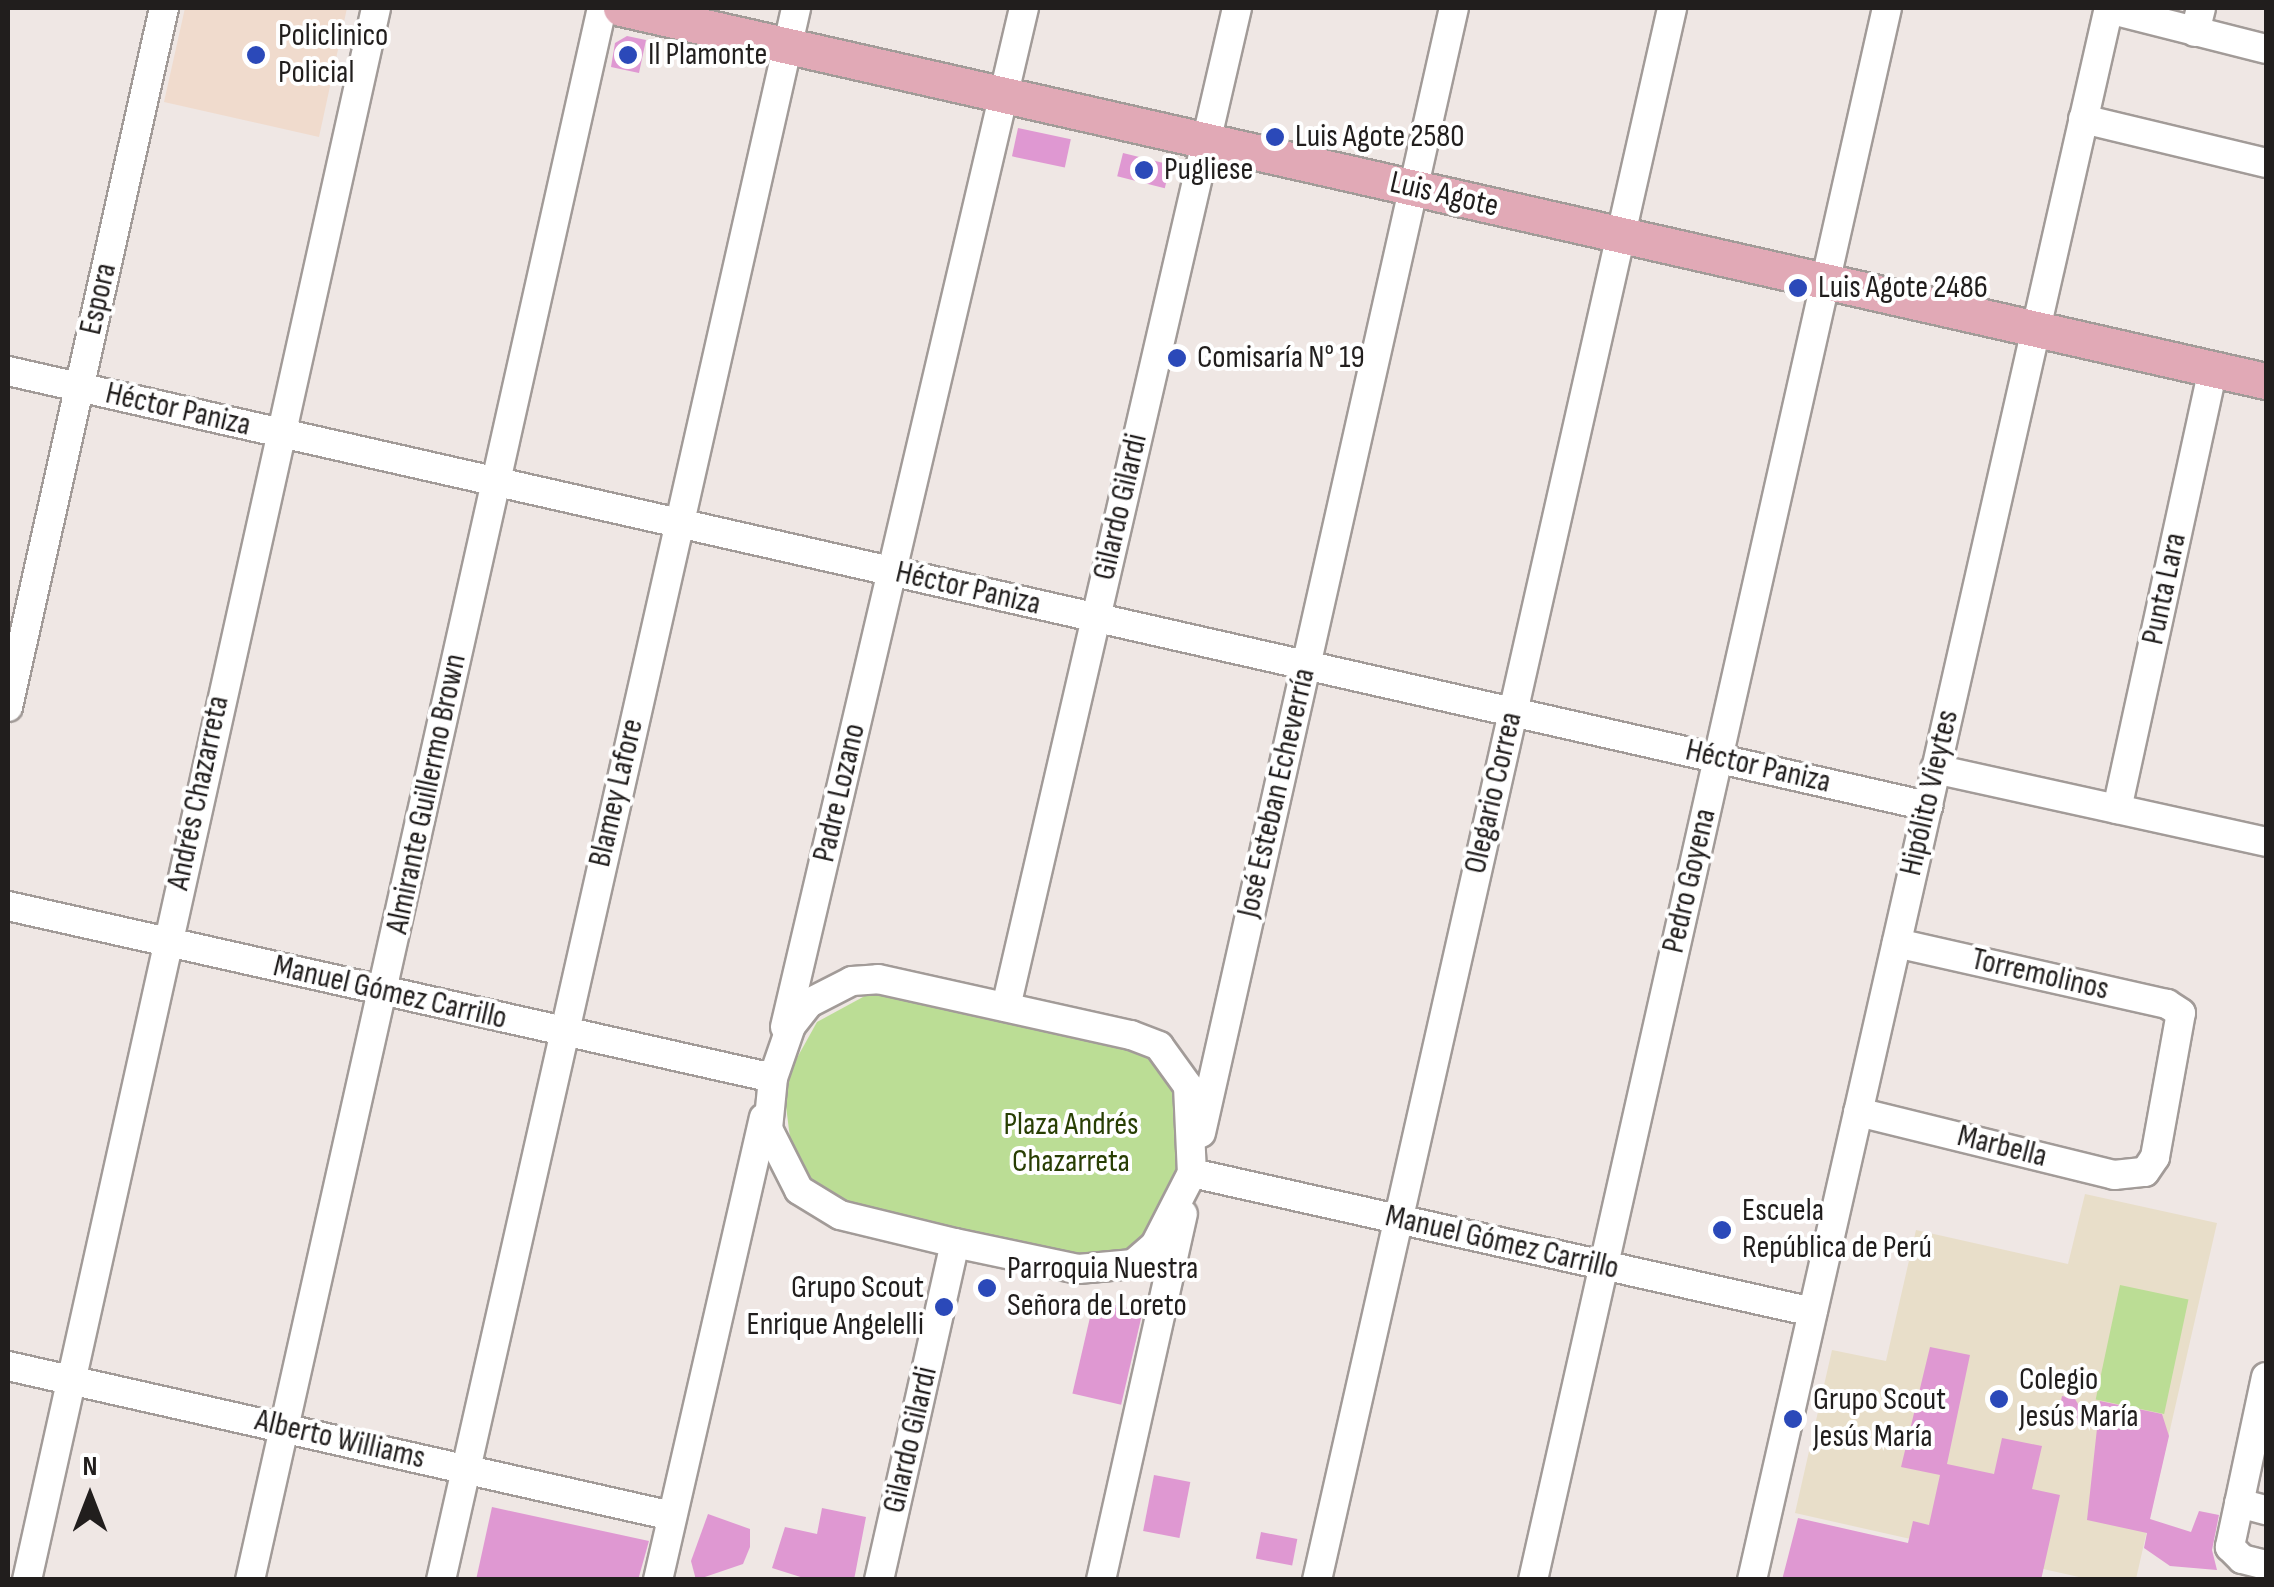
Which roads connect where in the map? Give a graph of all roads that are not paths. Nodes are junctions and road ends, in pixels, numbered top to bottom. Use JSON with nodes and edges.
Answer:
{"nodes":[{"id":1,"x":164,"y":8,"type":"edge"},
{"id":2,"x":376,"y":8,"type":"edge"},
{"id":3,"x":602,"y":8,"type":"edge"},
{"id":4,"x":621,"y":8,"type":"edge"},
{"id":5,"x":796,"y":8,"type":"edge"},
{"id":6,"x":1024,"y":8,"type":"edge"},
{"id":7,"x":1237,"y":8,"type":"edge"},
{"id":8,"x":1454,"y":8,"type":"edge"},
{"id":9,"x":1672,"y":8,"type":"edge"},
{"id":10,"x":1888,"y":8,"type":"edge"},
{"id":11,"x":2109,"y":8,"type":"edge"},
{"id":12,"x":2198,"y":20,"type":"edge"},
{"id":13,"x":788,"y":46,"type":"junction"},
{"id":14,"x":2266,"y":49,"type":"edge"},
{"id":15,"x":1003,"y":95,"type":"junction"},
{"id":16,"x":2083,"y":119,"type":"junction"},
{"id":17,"x":1208,"y":142,"type":"junction"},
{"id":18,"x":2266,"y":163,"type":"edge"},
{"id":19,"x":1413,"y":188,"type":"junction"},
{"id":20,"x":1623,"y":235,"type":"junction"},
{"id":21,"x":1825,"y":281,"type":"junction"},
{"id":22,"x":2036,"y":329,"type":"junction"},
{"id":23,"x":2214,"y":369,"type":"junction"},
{"id":24,"x":8,"y":371,"type":"edge"},
{"id":25,"x":2266,"y":381,"type":"edge"},
{"id":26,"x":79,"y":388,"type":"junction"},
{"id":27,"x":277,"y":433,"type":"junction"},
{"id":28,"x":497,"y":481,"type":"junction"},
{"id":29,"x":678,"y":523,"type":"junction"},
{"id":30,"x":892,"y":572,"type":"junction"},
{"id":31,"x":1095,"y":617,"type":"junction"},
{"id":32,"x":1306,"y":665,"type":"junction"},
{"id":33,"x":8,"y":707,"type":"edge"},
{"id":34,"x":1513,"y":712,"type":"junction"},
{"id":35,"x":1718,"y":758,"type":"junction"},
{"id":36,"x":1936,"y":769,"type":"junction"},
{"id":37,"x":1928,"y":806,"type":"junction"},
{"id":38,"x":2117,"y":809,"type":"junction"},
{"id":39,"x":2266,"y":842,"type":"edge"},
{"id":40,"x":8,"y":906,"type":"edge"},
{"id":41,"x":166,"y":943,"type":"junction"},
{"id":42,"x":1897,"y":943,"type":"junction"},
{"id":43,"x":384,"y":992,"type":"junction"},
{"id":44,"x":1006,"y":1007,"type":"junction"},
{"id":45,"x":564,"y":1032,"type":"junction"},
{"id":46,"x":773,"y":1078,"type":"junction"},
{"id":47,"x":1858,"y":1112,"type":"junction"},
{"id":48,"x":2146,"y":1172,"type":"joint"},
{"id":49,"x":1192,"y":1173,"type":"junction"},
{"id":50,"x":1397,"y":1219,"type":"junction"},
{"id":51,"x":955,"y":1242,"type":"junction"},
{"id":52,"x":1604,"y":1265,"type":"junction"},
{"id":53,"x":1813,"y":1312,"type":"junction"},
{"id":54,"x":8,"y":1366,"type":"edge"},
{"id":55,"x":2266,"y":1377,"type":"edge"},
{"id":56,"x":71,"y":1380,"type":"junction"},
{"id":57,"x":284,"y":1428,"type":"junction"},
{"id":58,"x":466,"y":1468,"type":"junction"},
{"id":59,"x":2238,"y":1503,"type":"junction"},
{"id":60,"x":2266,"y":1510,"type":"edge"},
{"id":61,"x":672,"y":1516,"type":"junction"},
{"id":62,"x":2266,"y":1565,"type":"edge"},
{"id":63,"x":28,"y":1580,"type":"edge"},
{"id":64,"x":250,"y":1580,"type":"edge"},
{"id":65,"x":441,"y":1580,"type":"edge"},
{"id":66,"x":658,"y":1580,"type":"edge"},
{"id":67,"x":879,"y":1580,"type":"edge"},
{"id":68,"x":1101,"y":1580,"type":"edge"},
{"id":69,"x":1317,"y":1580,"type":"edge"},
{"id":70,"x":1533,"y":1580,"type":"edge"},
{"id":71,"x":1752,"y":1580,"type":"edge"}],
"edges":[{"from":1,"to":26,"type":"street","name":"Espora"},
{"from":2,"to":27,"type":"street","name":"Andrés Chazarreta"},
{"from":3,"to":28,"type":"street","name":"Almirante Guillermo Brown"},
{"from":4,"to":13,"type":"main road","name":"Luis Agote"},
{"from":5,"to":13,"type":"street","name":"Blamey Lafore"},
{"from":6,"to":15,"type":"street","name":"Padre Lozano"},
{"from":7,"to":17,"type":"street","name":"Gilardo Gilardi"},
{"from":8,"to":19,"type":"street","name":"José Esteban Echeverría"},
{"from":9,"to":20,"type":"street","name":"Olegario Correa"},
{"from":10,"to":21,"type":"street","name":"Pedro Goyena"},
{"from":11,"to":12,"type":"street"},
{"from":11,"to":16,"type":"street","name":"Hipólito Vieytes"},
{"from":12,"to":14,"type":"street"},
{"from":13,"to":15,"type":"main road","name":"Luis Agote"},
{"from":13,"to":29,"type":"street","name":"Blamey Lafore"},
{"from":15,"to":17,"type":"main road","name":"Luis Agote"},
{"from":15,"to":30,"type":"street","name":"Padre Lozano"},
{"from":16,"to":18,"type":"street"},
{"from":16,"to":22,"type":"street","name":"Hipólito Vieytes"},
{"from":17,"to":19,"type":"main road","name":"Luis Agote"},
{"from":17,"to":31,"type":"street","name":"Gilardo Gilardi"},
{"from":19,"to":20,"type":"main road","name":"Luis Agote"},
{"from":19,"to":32,"type":"street","name":"José Esteban Echeverría"},
{"from":20,"to":21,"type":"main road","name":"Luis Agote"},
{"from":20,"to":34,"type":"street","name":"Olegario Correa"},
{"from":21,"to":22,"type":"main road","name":"Luis Agote"},
{"from":21,"to":35,"type":"street","name":"Pedro Goyena"},
{"from":22,"to":23,"type":"main road","name":"Luis Agote"},
{"from":22,"to":36,"type":"street","name":"Hipólito Vieytes"},
{"from":23,"to":25,"type":"main road","name":"Luis Agote"},
{"from":23,"to":38,"type":"street","name":"Punta Lara"},
{"from":24,"to":26,"type":"street","name":"Héctor Paniza"},
{"from":26,"to":27,"type":"street","name":"Héctor Paniza"},
{"from":26,"to":33,"type":"street","name":"Espora"},
{"from":27,"to":28,"type":"street","name":"Héctor Paniza"},
{"from":27,"to":41,"type":"street","name":"Andrés Chazarreta"},
{"from":28,"to":29,"type":"street","name":"Héctor Paniza"},
{"from":28,"to":43,"type":"street","name":"Almirante Guillermo Brown"},
{"from":29,"to":30,"type":"street","name":"Héctor Paniza"},
{"from":29,"to":45,"type":"street","name":"Blamey Lafore"},
{"from":30,"to":31,"type":"street","name":"Héctor Paniza"},
{"from":30,"to":46,"type":"street","name":"Padre Lozano"},
{"from":31,"to":32,"type":"street","name":"Héctor Paniza"},
{"from":31,"to":44,"type":"street","name":"Gilardo Gilardi"},
{"from":32,"to":34,"type":"street","name":"Héctor Paniza"},
{"from":32,"to":49,"type":"street","name":"José Esteban Echeverría"},
{"from":34,"to":35,"type":"street","name":"Héctor Paniza"},
{"from":34,"to":50,"type":"street","name":"Olegario Correa"},
{"from":35,"to":37,"type":"street","name":"Héctor Paniza"},
{"from":35,"to":52,"type":"street","name":"Pedro Goyena"},
{"from":36,"to":37,"type":"street","name":"Hipólito Vieytes"},
{"from":36,"to":38,"type":"street"},
{"from":37,"to":42,"type":"street","name":"Hipólito Vieytes"},
{"from":38,"to":39,"type":"street"},
{"from":40,"to":41,"type":"street","name":"Manuel Gómez Carrillo"},
{"from":41,"to":43,"type":"street","name":"Manuel Gómez Carrillo"},
{"from":41,"to":56,"type":"street","name":"Andrés Chazarreta"},
{"from":42,"to":47,"type":"street","name":"Hipólito Vieytes"},
{"from":42,"to":48,"type":"street","name":"Torremolinos"},
{"from":43,"to":45,"type":"street","name":"Manuel Gómez Carrillo"},
{"from":43,"to":57,"type":"street","name":"Almirante Guillermo Brown"},
{"from":44,"to":46,"type":"street"},
{"from":44,"to":49,"type":"street"},
{"from":45,"to":46,"type":"street","name":"Manuel Gómez Carrillo"},
{"from":45,"to":58,"type":"street","name":"Blamey Lafore"},
{"from":46,"to":51,"type":"street"},
{"from":46,"to":61,"type":"street","name":"Padre Lozano"},
{"from":47,"to":48,"type":"street","name":"Marbella"},
{"from":47,"to":53,"type":"street","name":"Hipólito Vieytes"},
{"from":49,"to":50,"type":"street","name":"Manuel Gómez Carrillo"},
{"from":49,"to":51,"type":"street"},
{"from":49,"to":68,"type":"street","name":"José Esteban Echeverría"},
{"from":50,"to":52,"type":"street","name":"Manuel Gómez Carrillo"},
{"from":50,"to":69,"type":"street","name":"Olegario Correa"},
{"from":51,"to":67,"type":"street","name":"Gilardo Gilardi"},
{"from":52,"to":53,"type":"street","name":"Manuel Gómez Carrillo"},
{"from":52,"to":70,"type":"street","name":"Pedro Goyena"},
{"from":53,"to":71,"type":"street","name":"Hipólito Vieytes"},
{"from":54,"to":56,"type":"street","name":"Alberto Williams"},
{"from":55,"to":59,"type":"street"},
{"from":56,"to":57,"type":"street","name":"Alberto Williams"},
{"from":56,"to":63,"type":"street","name":"Andrés Chazarreta"},
{"from":57,"to":58,"type":"street","name":"Alberto Williams"},
{"from":57,"to":64,"type":"street","name":"Almirante Guillermo Brown"},
{"from":58,"to":61,"type":"street","name":"Alberto Williams"},
{"from":58,"to":65,"type":"street","name":"Blamey Lafore"},
{"from":59,"to":60,"type":"street"},
{"from":59,"to":62,"type":"street"},
{"from":61,"to":66,"type":"street","name":"Padre Lozano"}]}
